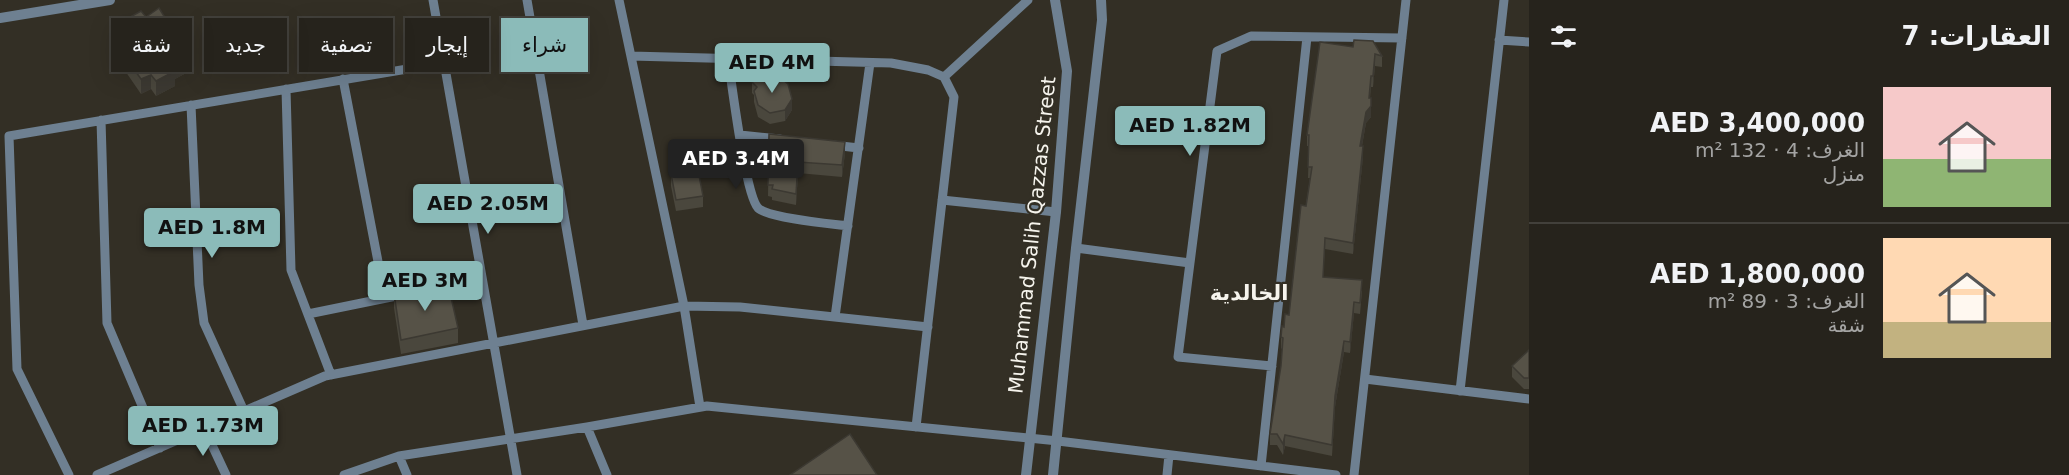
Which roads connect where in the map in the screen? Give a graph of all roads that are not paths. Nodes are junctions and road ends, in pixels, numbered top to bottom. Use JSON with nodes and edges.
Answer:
{"nodes":[{"id":1,"x":110,"y":0,"type":"edge"},
{"id":2,"x":433,"y":0,"type":"edge"},
{"id":3,"x":527,"y":0,"type":"edge"},
{"id":4,"x":620,"y":0,"type":"edge"},
{"id":5,"x":1028,"y":0,"type":"edge"},
{"id":6,"x":1055,"y":0,"type":"edge"},
{"id":7,"x":1101,"y":0,"type":"edge"},
{"id":8,"x":1406,"y":0,"type":"edge"},
{"id":9,"x":1504,"y":0,"type":"edge"},
{"id":10,"x":0,"y":18,"type":"edge"},
{"id":11,"x":436,"y":18,"type":"edge"},
{"id":12,"x":1307,"y":37,"type":"junction"},
{"id":13,"x":1402,"y":38,"type":"junction"},
{"id":14,"x":1499,"y":40,"type":"junction"},
{"id":15,"x":1529,"y":42,"type":"edge"},
{"id":16,"x":631,"y":56,"type":"junction"},
{"id":17,"x":728,"y":59,"type":"junction"},
{"id":18,"x":870,"y":63,"type":"junction"},
{"id":19,"x":405,"y":69,"type":"edge"},
{"id":20,"x":445,"y":72,"type":"edge"},
{"id":21,"x":944,"y":77,"type":"junction"},
{"id":22,"x":343,"y":79,"type":"junction"},
{"id":23,"x":286,"y":89,"type":"junction"},
{"id":24,"x":191,"y":105,"type":"junction"},
{"id":25,"x":101,"y":120,"type":"junction"},
{"id":26,"x":741,"y":135,"type":"junction"},
{"id":27,"x":788,"y":140,"type":"edge"},
{"id":28,"x":823,"y":144,"type":"edge"},
{"id":29,"x":859,"y":148,"type":"junction"},
{"id":30,"x":942,"y":200,"type":"junction"},
{"id":31,"x":1056,"y":212,"type":"junction"},
{"id":32,"x":848,"y":226,"type":"junction"},
{"id":33,"x":1076,"y":248,"type":"junction"},
{"id":34,"x":1190,"y":263,"type":"junction"},
{"id":35,"x":482,"y":280,"type":"junction"},
{"id":36,"x":428,"y":290,"type":"edge"},
{"id":37,"x":418,"y":292,"type":"edge"},
{"id":38,"x":385,"y":298,"type":"junction"},
{"id":39,"x":684,"y":306,"type":"junction"},
{"id":40,"x":308,"y":314,"type":"junction"},
{"id":41,"x":835,"y":317,"type":"junction"},
{"id":42,"x":583,"y":325,"type":"junction"},
{"id":43,"x":928,"y":327,"type":"junction"},
{"id":44,"x":494,"y":342,"type":"junction"},
{"id":45,"x":1272,"y":366,"type":"junction"},
{"id":46,"x":331,"y":375,"type":"junction"},
{"id":47,"x":1365,"y":379,"type":"junction"},
{"id":48,"x":1460,"y":391,"type":"junction"},
{"id":49,"x":1529,"y":399,"type":"edge"},
{"id":50,"x":700,"y":407,"type":"junction"},
{"id":51,"x":244,"y":411,"type":"junction"},
{"id":52,"x":587,"y":427,"type":"junction"},
{"id":53,"x":916,"y":427,"type":"junction"},
{"id":54,"x":204,"y":428,"type":"junction"},
{"id":55,"x":510,"y":439,"type":"junction"},
{"id":56,"x":1029,"y":439,"type":"junction"},
{"id":57,"x":1058,"y":441,"type":"junction"},
{"id":58,"x":160,"y":448,"type":"junction"},
{"id":59,"x":1169,"y":455,"type":"junction"},
{"id":60,"x":399,"y":456,"type":"junction"},
{"id":61,"x":1261,"y":466,"type":"junction"},
{"id":62,"x":69,"y":475,"type":"edge"},
{"id":63,"x":97,"y":475,"type":"edge"},
{"id":64,"x":226,"y":475,"type":"edge"},
{"id":65,"x":344,"y":475,"type":"edge"},
{"id":66,"x":407,"y":475,"type":"edge"},
{"id":67,"x":517,"y":475,"type":"edge"},
{"id":68,"x":607,"y":475,"type":"edge"},
{"id":69,"x":1026,"y":475,"type":"edge"},
{"id":70,"x":1053,"y":475,"type":"edge"},
{"id":71,"x":1167,"y":475,"type":"edge"},
{"id":72,"x":1336,"y":475,"type":"edge"},
{"id":73,"x":1354,"y":475,"type":"edge"}],
"edges":[{"from":1,"to":10,"type":"street"},
{"from":2,"to":11,"type":"street"},
{"from":3,"to":42,"type":"street"},
{"from":4,"to":16,"type":"street"},
{"from":5,"to":21,"type":"street"},
{"from":6,"to":31,"type":"street","name":"Muhammad Salih Qazzas Street"},
{"from":7,"to":33,"type":"street"},
{"from":8,"to":13,"type":"street"},
{"from":9,"to":14,"type":"street"},
{"from":12,"to":13,"type":"street"},
{"from":12,"to":34,"type":"street"},
{"from":12,"to":45,"type":"street"},
{"from":13,"to":47,"type":"street"},
{"from":14,"to":15,"type":"street"},
{"from":14,"to":48,"type":"street"},
{"from":16,"to":17,"type":"street"},
{"from":16,"to":39,"type":"street"},
{"from":17,"to":18,"type":"street"},
{"from":17,"to":26,"type":"street"},
{"from":18,"to":21,"type":"street"},
{"from":18,"to":29,"type":"street"},
{"from":19,"to":22,"type":"street"},
{"from":20,"to":35,"type":"street"},
{"from":21,"to":30,"type":"street"},
{"from":22,"to":23,"type":"street"},
{"from":22,"to":38,"type":"street"},
{"from":23,"to":24,"type":"street"},
{"from":23,"to":40,"type":"street"},
{"from":24,"to":25,"type":"street"},
{"from":24,"to":51,"type":"street"},
{"from":25,"to":58,"type":"street"},
{"from":25,"to":62,"type":"street"},
{"from":26,"to":27,"type":"street"},
{"from":26,"to":32,"type":"street"},
{"from":28,"to":29,"type":"street"},
{"from":29,"to":32,"type":"street"},
{"from":30,"to":31,"type":"street"},
{"from":30,"to":43,"type":"street"},
{"from":31,"to":56,"type":"street","name":"Muhammad Salih Qazzas Street"},
{"from":32,"to":41,"type":"street"},
{"from":33,"to":34,"type":"street"},
{"from":33,"to":57,"type":"street"},
{"from":34,"to":45,"type":"street"},
{"from":35,"to":36,"type":"street"},
{"from":35,"to":44,"type":"street"},
{"from":37,"to":38,"type":"street"},
{"from":38,"to":40,"type":"street"},
{"from":39,"to":41,"type":"street"},
{"from":39,"to":42,"type":"street"},
{"from":39,"to":50,"type":"street"},
{"from":40,"to":46,"type":"street"},
{"from":41,"to":43,"type":"street"},
{"from":42,"to":44,"type":"street"},
{"from":43,"to":53,"type":"street"},
{"from":44,"to":46,"type":"street"},
{"from":44,"to":55,"type":"street"},
{"from":45,"to":61,"type":"street"},
{"from":46,"to":51,"type":"street"},
{"from":47,"to":48,"type":"street"},
{"from":47,"to":73,"type":"street"},
{"from":48,"to":49,"type":"street"},
{"from":50,"to":52,"type":"street"},
{"from":50,"to":53,"type":"street"},
{"from":51,"to":54,"type":"street"},
{"from":52,"to":55,"type":"street"},
{"from":52,"to":68,"type":"street"},
{"from":53,"to":56,"type":"street"},
{"from":54,"to":58,"type":"street"},
{"from":54,"to":64,"type":"street"},
{"from":55,"to":60,"type":"street"},
{"from":55,"to":67,"type":"street"},
{"from":56,"to":57,"type":"street"},
{"from":56,"to":69,"type":"street","name":"Muhammad Salih Qazzas Street"},
{"from":57,"to":59,"type":"street"},
{"from":57,"to":70,"type":"street"},
{"from":58,"to":63,"type":"street"},
{"from":59,"to":61,"type":"street"},
{"from":59,"to":71,"type":"street"},
{"from":60,"to":65,"type":"street"},
{"from":60,"to":66,"type":"street"},
{"from":61,"to":72,"type":"street"}]}
